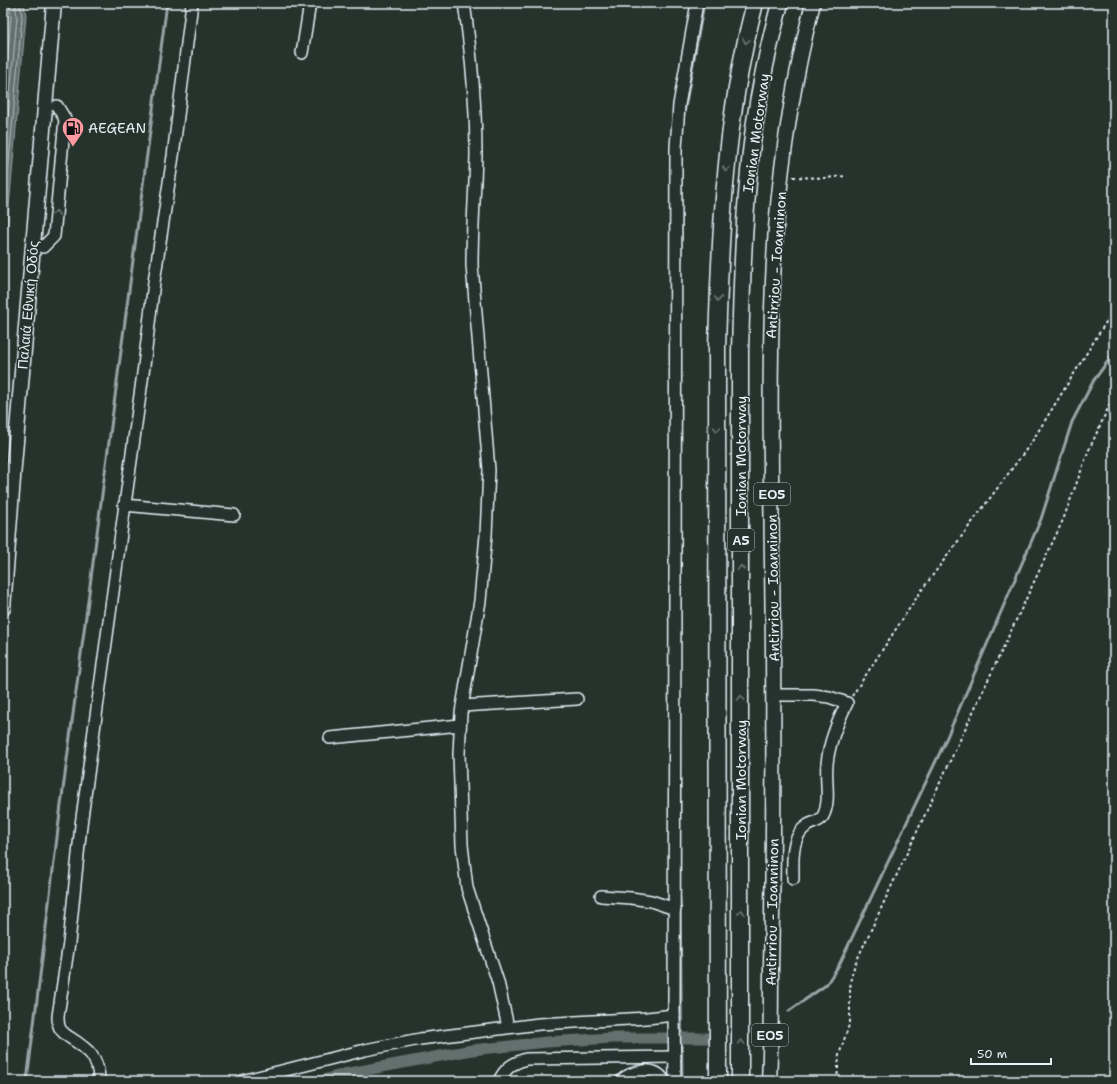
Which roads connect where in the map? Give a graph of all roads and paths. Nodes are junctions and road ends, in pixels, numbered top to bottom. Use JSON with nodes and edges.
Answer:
{"nodes":[{"id":1,"x":54,"y":3,"type":"edge"},
{"id":2,"x":192,"y":3,"type":"edge"},
{"id":3,"x":310,"y":3,"type":"edge"},
{"id":4,"x":464,"y":3,"type":"edge"},
{"id":5,"x":697,"y":3,"type":"edge"},
{"id":6,"x":755,"y":3,"type":"edge"},
{"id":7,"x":780,"y":3,"type":"edge"},
{"id":8,"x":812,"y":3,"type":"edge"},
{"id":9,"x":302,"y":53,"type":"dead end"},
{"id":10,"x":57,"y":106,"type":"dead end"},
{"id":11,"x":782,"y":176,"type":"junction"},
{"id":12,"x":847,"y":176,"type":"dead end"},
{"id":13,"x":43,"y":248,"type":"dead end"},
{"id":14,"x":1114,"y":309,"type":"edge"},
{"id":15,"x":1114,"y":395,"type":"edge"},
{"id":16,"x":124,"y":505,"type":"junction"},
{"id":17,"x":234,"y":515,"type":"dead end"},
{"id":18,"x":3,"y":608,"type":"edge"},
{"id":19,"x":774,"y":694,"type":"junction"},
{"id":20,"x":577,"y":699,"type":"dead end"},
{"id":21,"x":847,"y":703,"type":"junction"},
{"id":22,"x":462,"y":706,"type":"junction"},
{"id":23,"x":460,"y":726,"type":"junction"},
{"id":24,"x":330,"y":738,"type":"dead end"},
{"id":25,"x":793,"y":879,"type":"dead end"},
{"id":26,"x":601,"y":896,"type":"dead end"},
{"id":27,"x":675,"y":909,"type":"junction"},
{"id":28,"x":674,"y":1015,"type":"junction"},
{"id":29,"x":508,"y":1028,"type":"junction"},
{"id":30,"x":675,"y":1057,"type":"junction"},
{"id":31,"x":99,"y":1081,"type":"edge"},
{"id":32,"x":242,"y":1081,"type":"edge"},
{"id":33,"x":499,"y":1081,"type":"edge"},
{"id":34,"x":621,"y":1081,"type":"edge"},
{"id":35,"x":664,"y":1081,"type":"edge"},
{"id":36,"x":675,"y":1081,"type":"edge"},
{"id":37,"x":718,"y":1081,"type":"edge"},
{"id":38,"x":740,"y":1081,"type":"edge"},
{"id":39,"x":770,"y":1081,"type":"edge"},
{"id":40,"x":837,"y":1081,"type":"edge"}],
"edges":[{"from":1,"to":18,"type":"main road","name":"Παλαιά Εθνική Οδός"},
{"from":2,"to":16,"type":"street"},
{"from":3,"to":9,"type":"street"},
{"from":4,"to":22,"type":"street"},
{"from":5,"to":27,"type":"street"},
{"from":6,"to":37,"type":"highway","name":"Ionian Motorway","number":"Α5","one_way":true},
{"from":38,"to":7,"type":"highway","name":"Ionian Motorway","number":"Α5","one_way":true},
{"from":8,"to":11,"type":"main road","name":"Antirriou - Ioanninon","number":"ΕΟ5"},
{"from":13,"to":10,"type":"street","one_way":true},
{"from":11,"to":12,"type":"path"},
{"from":11,"to":19,"type":"main road","name":"Antirriou - Ioanninon","number":"ΕΟ5"},
{"from":14,"to":21,"type":"path"},
{"from":15,"to":40,"type":"path"},
{"from":16,"to":17,"type":"street"},
{"from":16,"to":31,"type":"street"},
{"from":19,"to":21,"type":"street"},
{"from":19,"to":39,"type":"main road","name":"Antirriou - Ioanninon","number":"ΕΟ5"},
{"from":20,"to":22,"type":"street"},
{"from":21,"to":25,"type":"street"},
{"from":22,"to":23,"type":"street"},
{"from":23,"to":24,"type":"street"},
{"from":23,"to":29,"type":"street"},
{"from":26,"to":27,"type":"street"},
{"from":27,"to":28,"type":"street"},
{"from":28,"to":29,"type":"street"},
{"from":28,"to":30,"type":"street"},
{"from":29,"to":32,"type":"street"},
{"from":30,"to":33,"type":"street"},
{"from":30,"to":36,"type":"street"},
{"from":34,"to":35,"type":"street"}]}
